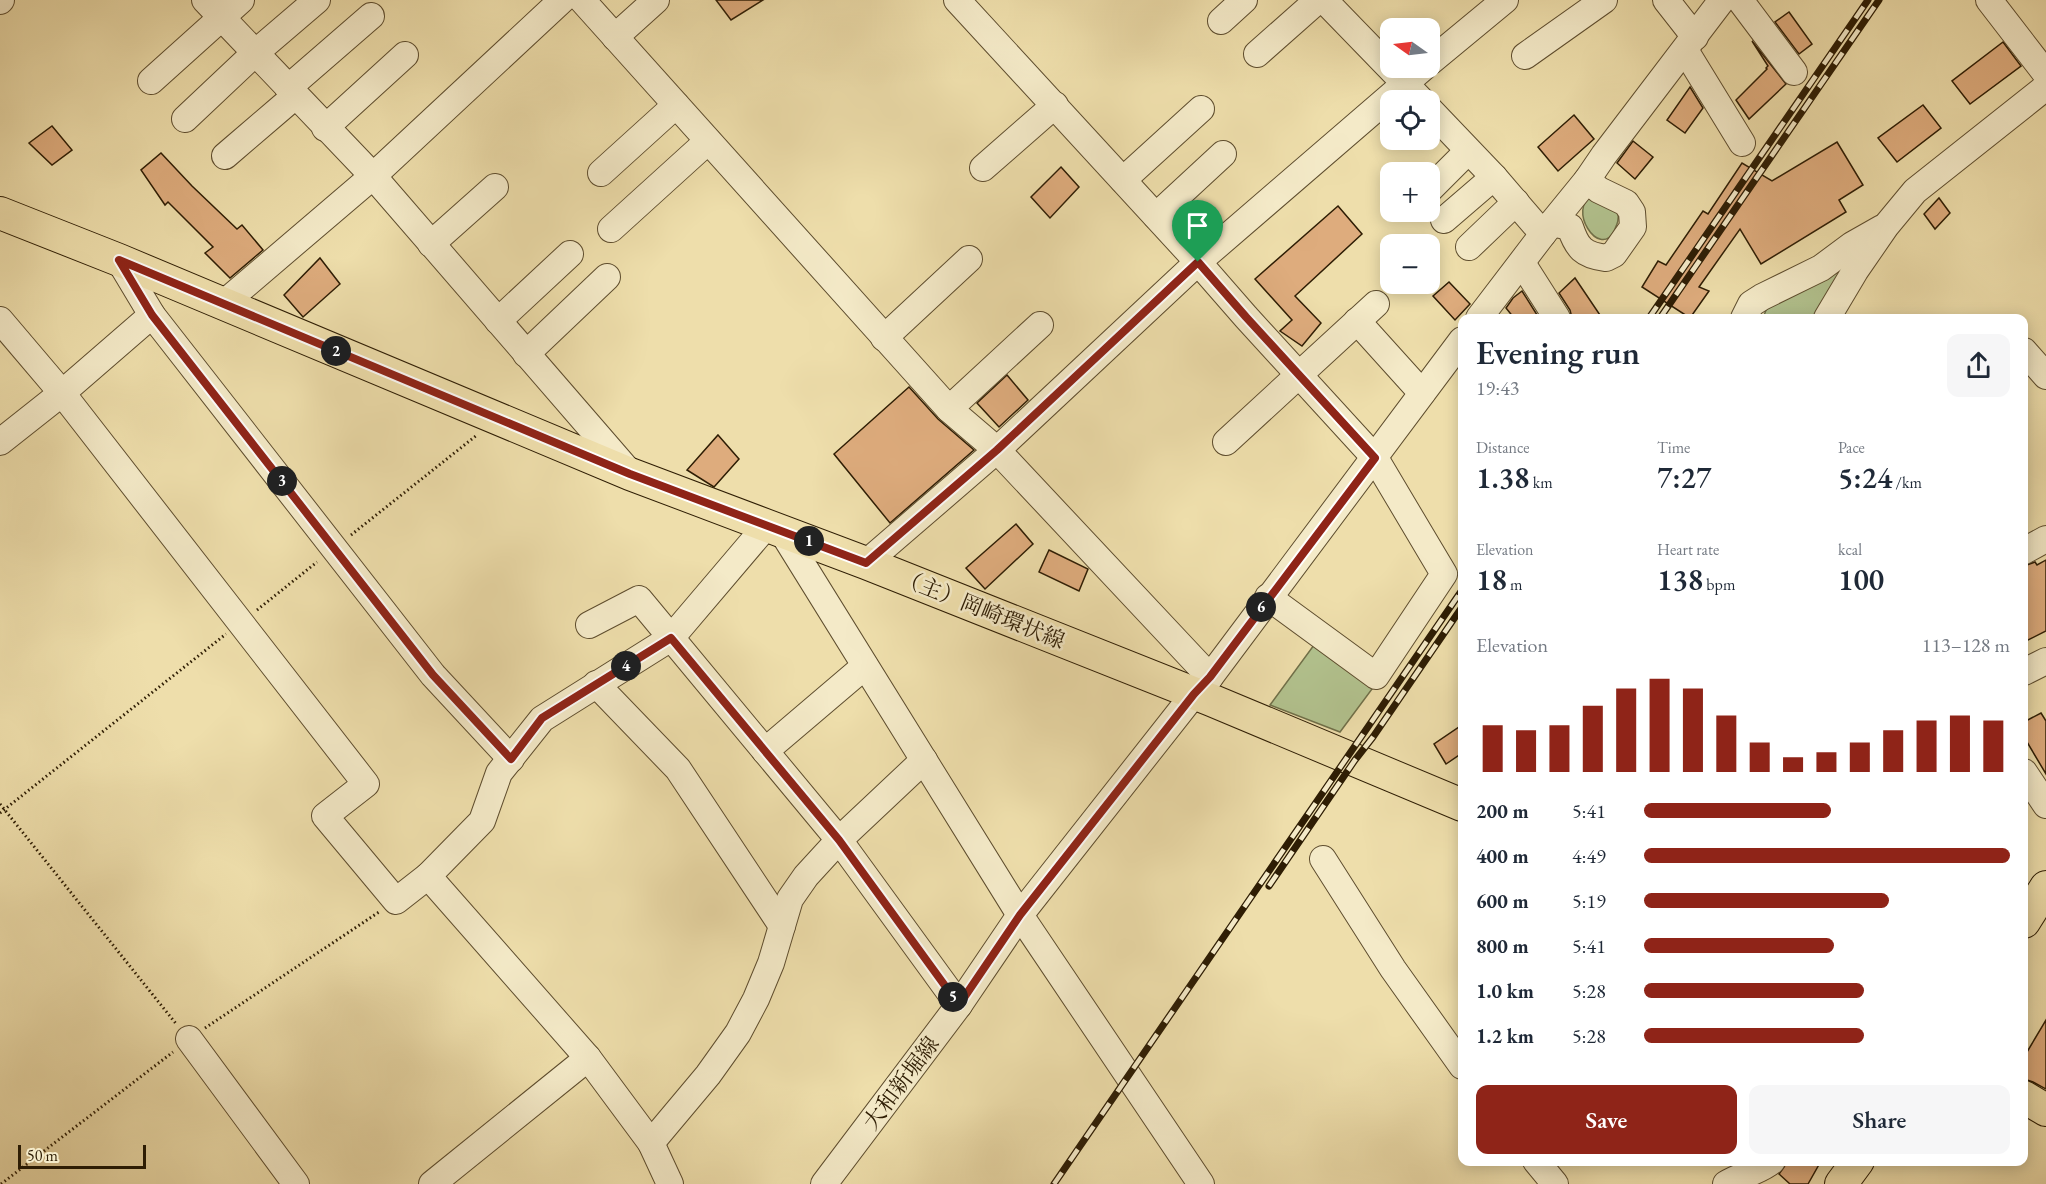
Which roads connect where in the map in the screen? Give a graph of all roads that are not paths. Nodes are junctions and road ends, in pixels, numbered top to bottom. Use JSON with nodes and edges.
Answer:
{"nodes":[{"id":1,"x":241,"y":0,"type":"edge"},
{"id":2,"x":317,"y":0,"type":"edge"},
{"id":3,"x":562,"y":0,"type":"edge"},
{"id":4,"x":582,"y":0,"type":"edge"},
{"id":5,"x":656,"y":0,"type":"edge"},
{"id":6,"x":957,"y":0,"type":"edge"},
{"id":7,"x":1244,"y":0,"type":"edge"},
{"id":8,"x":1318,"y":0,"type":"edge"},
{"id":9,"x":1324,"y":0,"type":"edge"},
{"id":10,"x":1505,"y":0,"type":"edge"},
{"id":11,"x":1604,"y":0,"type":"edge"},
{"id":12,"x":1666,"y":0,"type":"edge"},
{"id":13,"x":1722,"y":0,"type":"edge"},
{"id":14,"x":1740,"y":0,"type":"edge"},
{"id":15,"x":1989,"y":0,"type":"edge"},
{"id":16,"x":213,"y":9,"type":"edge"},
{"id":17,"x":371,"y":16,"type":"dead end"},
{"id":18,"x":1221,"y":21,"type":"dead end"},
{"id":19,"x":615,"y":37,"type":"junction"},
{"id":20,"x":1690,"y":44,"type":"junction"},
{"id":21,"x":255,"y":53,"type":"junction"},
{"id":22,"x":1257,"y":54,"type":"dead end"},
{"id":23,"x":1440,"y":54,"type":"edge"},
{"id":24,"x":405,"y":55,"type":"dead end"},
{"id":25,"x":1525,"y":56,"type":"dead end"},
{"id":26,"x":1794,"y":72,"type":"dead end"},
{"id":27,"x":2046,"y":74,"type":"edge"},
{"id":28,"x":152,"y":81,"type":"dead end"},
{"id":29,"x":1416,"y":84,"type":"edge"},
{"id":30,"x":2046,"y":87,"type":"edge"},
{"id":31,"x":292,"y":92,"type":"junction"},
{"id":32,"x":676,"y":105,"type":"junction"},
{"id":33,"x":1055,"y":105,"type":"junction"},
{"id":34,"x":1201,"y":109,"type":"dead end"},
{"id":35,"x":185,"y":119,"type":"dead end"},
{"id":36,"x":1440,"y":121,"type":"edge"},
{"id":37,"x":326,"y":128,"type":"junction"},
{"id":38,"x":708,"y":141,"type":"junction"},
{"id":39,"x":1742,"y":143,"type":"dead end"},
{"id":40,"x":1468,"y":151,"type":"junction"},
{"id":41,"x":1223,"y":154,"type":"dead end"},
{"id":42,"x":225,"y":156,"type":"dead end"},
{"id":43,"x":983,"y":168,"type":"dead end"},
{"id":44,"x":601,"y":173,"type":"dead end"},
{"id":45,"x":372,"y":176,"type":"junction"},
{"id":46,"x":1494,"y":177,"type":"junction"},
{"id":47,"x":1440,"y":179,"type":"edge"},
{"id":48,"x":1123,"y":180,"type":"junction"},
{"id":49,"x":1587,"y":180,"type":"junction"},
{"id":50,"x":495,"y":187,"type":"dead end"},
{"id":51,"x":1516,"y":202,"type":"junction"},
{"id":52,"x":0,"y":213,"type":"edge"},
{"id":53,"x":1156,"y":216,"type":"junction"},
{"id":54,"x":1444,"y":220,"type":"dead end"},
{"id":55,"x":1886,"y":226,"type":"junction"},
{"id":56,"x":1547,"y":228,"type":"junction"},
{"id":57,"x":611,"y":229,"type":"dead end"},
{"id":58,"x":431,"y":244,"type":"junction"},
{"id":59,"x":1469,"y":247,"type":"dead end"},
{"id":60,"x":570,"y":254,"type":"dead end"},
{"id":61,"x":969,"y":259,"type":"dead end"},
{"id":62,"x":119,"y":260,"type":"junction"},
{"id":63,"x":1198,"y":262,"type":"junction"},
{"id":64,"x":1522,"y":263,"type":"junction"},
{"id":65,"x":607,"y":277,"type":"dead end"},
{"id":66,"x":223,"y":304,"type":"junction"},
{"id":67,"x":1482,"y":314,"type":"edge"},
{"id":68,"x":1554,"y":314,"type":"edge"},
{"id":69,"x":1746,"y":314,"type":"edge"},
{"id":70,"x":1831,"y":314,"type":"edge"},
{"id":71,"x":152,"y":315,"type":"junction"},
{"id":72,"x":0,"y":320,"type":"edge"},
{"id":73,"x":498,"y":321,"type":"junction"},
{"id":74,"x":1040,"y":325,"type":"dead end"},
{"id":75,"x":884,"y":338,"type":"junction"},
{"id":76,"x":1458,"y":345,"type":"edge"},
{"id":77,"x":526,"y":354,"type":"junction"},
{"id":78,"x":2028,"y":356,"type":"edge"},
{"id":79,"x":1298,"y":375,"type":"junction"},
{"id":80,"x":2046,"y":376,"type":"edge"},
{"id":81,"x":62,"y":393,"type":"junction"},
{"id":82,"x":1422,"y":393,"type":"junction"},
{"id":83,"x":949,"y":409,"type":"junction"},
{"id":84,"x":0,"y":442,"type":"edge"},
{"id":85,"x":1226,"y":442,"type":"dead end"},
{"id":86,"x":997,"y":450,"type":"junction"},
{"id":87,"x":1375,"y":458,"type":"junction"},
{"id":88,"x":630,"y":474,"type":"junction"},
{"id":89,"x":774,"y":528,"type":"junction"},
{"id":90,"x":2046,"y":539,"type":"edge"},
{"id":91,"x":2028,"y":548,"type":"edge"},
{"id":92,"x":866,"y":563,"type":"junction"},
{"id":93,"x":1268,"y":597,"type":"junction"},
{"id":94,"x":589,"y":625,"type":"dead end"},
{"id":95,"x":671,"y":638,"type":"junction"},
{"id":96,"x":865,"y":666,"type":"junction"},
{"id":97,"x":596,"y":684,"type":"junction"},
{"id":98,"x":1202,"y":685,"type":"junction"},
{"id":99,"x":765,"y":751,"type":"junction"},
{"id":100,"x":511,"y":759,"type":"junction"},
{"id":101,"x":924,"y":760,"type":"junction"},
{"id":102,"x":2028,"y":778,"type":"edge"},
{"id":103,"x":1458,"y":803,"type":"edge"},
{"id":104,"x":2046,"y":806,"type":"edge"},
{"id":105,"x":839,"y":840,"type":"junction"},
{"id":106,"x":1323,"y":859,"type":"dead end"},
{"id":107,"x":428,"y":876,"type":"junction"},
{"id":108,"x":2046,"y":887,"type":"edge"},
{"id":109,"x":1020,"y":915,"type":"junction"},
{"id":110,"x":2028,"y":916,"type":"edge"},
{"id":111,"x":782,"y":926,"type":"junction"},
{"id":112,"x":959,"y":1005,"type":"junction"},
{"id":113,"x":189,"y":1039,"type":"road end"},
{"id":114,"x":588,"y":1058,"type":"junction"},
{"id":115,"x":1458,"y":1060,"type":"edge"},
{"id":116,"x":2028,"y":1099,"type":"edge"},
{"id":117,"x":2046,"y":1110,"type":"edge"},
{"id":118,"x":651,"y":1143,"type":"junction"},
{"id":119,"x":1540,"y":1166,"type":"edge"},
{"id":120,"x":1854,"y":1166,"type":"edge"},
{"id":121,"x":1765,"y":1171,"type":"edge"},
{"id":122,"x":296,"y":1184,"type":"edge"},
{"id":123,"x":432,"y":1184,"type":"edge"},
{"id":124,"x":670,"y":1184,"type":"edge"},
{"id":125,"x":824,"y":1184,"type":"edge"},
{"id":126,"x":1201,"y":1184,"type":"edge"},
{"id":127,"x":1555,"y":1184,"type":"edge"},
{"id":128,"x":1726,"y":1184,"type":"edge"},
{"id":129,"x":1841,"y":1184,"type":"edge"}],
"edges":[{"from":1,"to":16,"type":"street"},
{"from":2,"to":21,"type":"street"},
{"from":3,"to":45,"type":"street"},
{"from":4,"to":19,"type":"street"},
{"from":5,"to":19,"type":"street"},
{"from":6,"to":33,"type":"street"},
{"from":7,"to":18,"type":"street"},
{"from":8,"to":22,"type":"street"},
{"from":9,"to":29,"type":"street"},
{"from":10,"to":23,"type":"street"},
{"from":11,"to":25,"type":"street"},
{"from":12,"to":20,"type":"street"},
{"from":13,"to":20,"type":"street"},
{"from":14,"to":26,"type":"street"},
{"from":15,"to":27,"type":"street"},
{"from":16,"to":21,"type":"street"},
{"from":16,"to":28,"type":"street"},
{"from":17,"to":31,"type":"street"},
{"from":19,"to":32,"type":"street"},
{"from":20,"to":39,"type":"street"},
{"from":20,"to":49,"type":"street"},
{"from":21,"to":31,"type":"street"},
{"from":21,"to":35,"type":"street"},
{"from":24,"to":37,"type":"street"},
{"from":29,"to":63,"type":"street"},
{"from":30,"to":55,"type":"street"},
{"from":31,"to":37,"type":"street"},
{"from":31,"to":42,"type":"street"},
{"from":32,"to":38,"type":"street"},
{"from":32,"to":44,"type":"street"},
{"from":33,"to":43,"type":"street"},
{"from":33,"to":48,"type":"street"},
{"from":34,"to":48,"type":"street"},
{"from":36,"to":40,"type":"street"},
{"from":37,"to":45,"type":"street"},
{"from":38,"to":57,"type":"street"},
{"from":38,"to":75,"type":"street"},
{"from":40,"to":46,"type":"street"},
{"from":40,"to":47,"type":"street"},
{"from":41,"to":53,"type":"street"},
{"from":45,"to":58,"type":"street"},
{"from":45,"to":66,"type":"street"},
{"from":46,"to":51,"type":"street"},
{"from":46,"to":54,"type":"street"},
{"from":48,"to":53,"type":"street"},
{"from":49,"to":56,"type":"street"},
{"from":49,"to":56,"type":"street"},
{"from":50,"to":58,"type":"street"},
{"from":51,"to":56,"type":"street"},
{"from":51,"to":59,"type":"street"},
{"from":52,"to":62,"type":"main road","name":"（主）岡崎環状線"},
{"from":53,"to":63,"type":"street"},
{"from":55,"to":69,"type":"street"},
{"from":55,"to":70,"type":"street"},
{"from":56,"to":64,"type":"street"},
{"from":58,"to":73,"type":"street"},
{"from":60,"to":73,"type":"street"},
{"from":61,"to":75,"type":"street"},
{"from":62,"to":66,"type":"main road","name":"（主）岡崎環状線"},
{"from":62,"to":71,"type":"street"},
{"from":63,"to":79,"type":"street"},
{"from":63,"to":86,"type":"street"},
{"from":64,"to":67,"type":"street"},
{"from":64,"to":68,"type":"street"},
{"from":65,"to":77,"type":"street"},
{"from":66,"to":88,"type":"main road","name":"（主）岡崎環状線"},
{"from":71,"to":81,"type":"street"},
{"from":71,"to":100,"type":"street"},
{"from":72,"to":81,"type":"street"},
{"from":73,"to":77,"type":"street"},
{"from":74,"to":83,"type":"street"},
{"from":75,"to":83,"type":"street"},
{"from":76,"to":82,"type":"street","name":"大和新堀線"},
{"from":77,"to":88,"type":"street"},
{"from":78,"to":80,"type":"street"},
{"from":79,"to":82,"type":"street"},
{"from":79,"to":85,"type":"street"},
{"from":79,"to":87,"type":"street"},
{"from":81,"to":84,"type":"street"},
{"from":81,"to":107,"type":"street"},
{"from":82,"to":87,"type":"street","name":"大和新堀線"},
{"from":83,"to":86,"type":"street"},
{"from":86,"to":92,"type":"street"},
{"from":86,"to":98,"type":"street"},
{"from":87,"to":93,"type":"street","name":"大和新堀線"},
{"from":87,"to":93,"type":"street"},
{"from":88,"to":89,"type":"main road","name":"（主）岡崎環状線"},
{"from":89,"to":92,"type":"main road","name":"（主）岡崎環状線"},
{"from":89,"to":95,"type":"street"},
{"from":89,"to":96,"type":"street"},
{"from":90,"to":91,"type":"street"},
{"from":92,"to":98,"type":"main road","name":"（主）岡崎環状線"},
{"from":93,"to":98,"type":"street","name":"大和新堀線"},
{"from":94,"to":95,"type":"street"},
{"from":95,"to":97,"type":"street"},
{"from":95,"to":99,"type":"street"},
{"from":96,"to":99,"type":"street"},
{"from":96,"to":101,"type":"street"},
{"from":97,"to":100,"type":"street"},
{"from":97,"to":111,"type":"street"},
{"from":98,"to":103,"type":"main road","name":"（主）岡崎環状線"},
{"from":98,"to":109,"type":"street","name":"大和新堀線"},
{"from":99,"to":105,"type":"street"},
{"from":100,"to":107,"type":"street"},
{"from":101,"to":105,"type":"street"},
{"from":101,"to":109,"type":"street"},
{"from":102,"to":104,"type":"street"},
{"from":105,"to":111,"type":"street"},
{"from":105,"to":112,"type":"street"},
{"from":106,"to":115,"type":"street"},
{"from":107,"to":114,"type":"street"},
{"from":108,"to":110,"type":"main road"},
{"from":109,"to":112,"type":"street","name":"大和新堀線"},
{"from":109,"to":126,"type":"street"},
{"from":111,"to":118,"type":"street"},
{"from":112,"to":125,"type":"street","name":"大和新堀線"},
{"from":113,"to":122,"type":"street"},
{"from":114,"to":118,"type":"street"},
{"from":114,"to":123,"type":"street"},
{"from":116,"to":117,"type":"main road"},
{"from":118,"to":124,"type":"street"},
{"from":119,"to":127,"type":"street"},
{"from":120,"to":129,"type":"main road"},
{"from":121,"to":128,"type":"street"}]}
